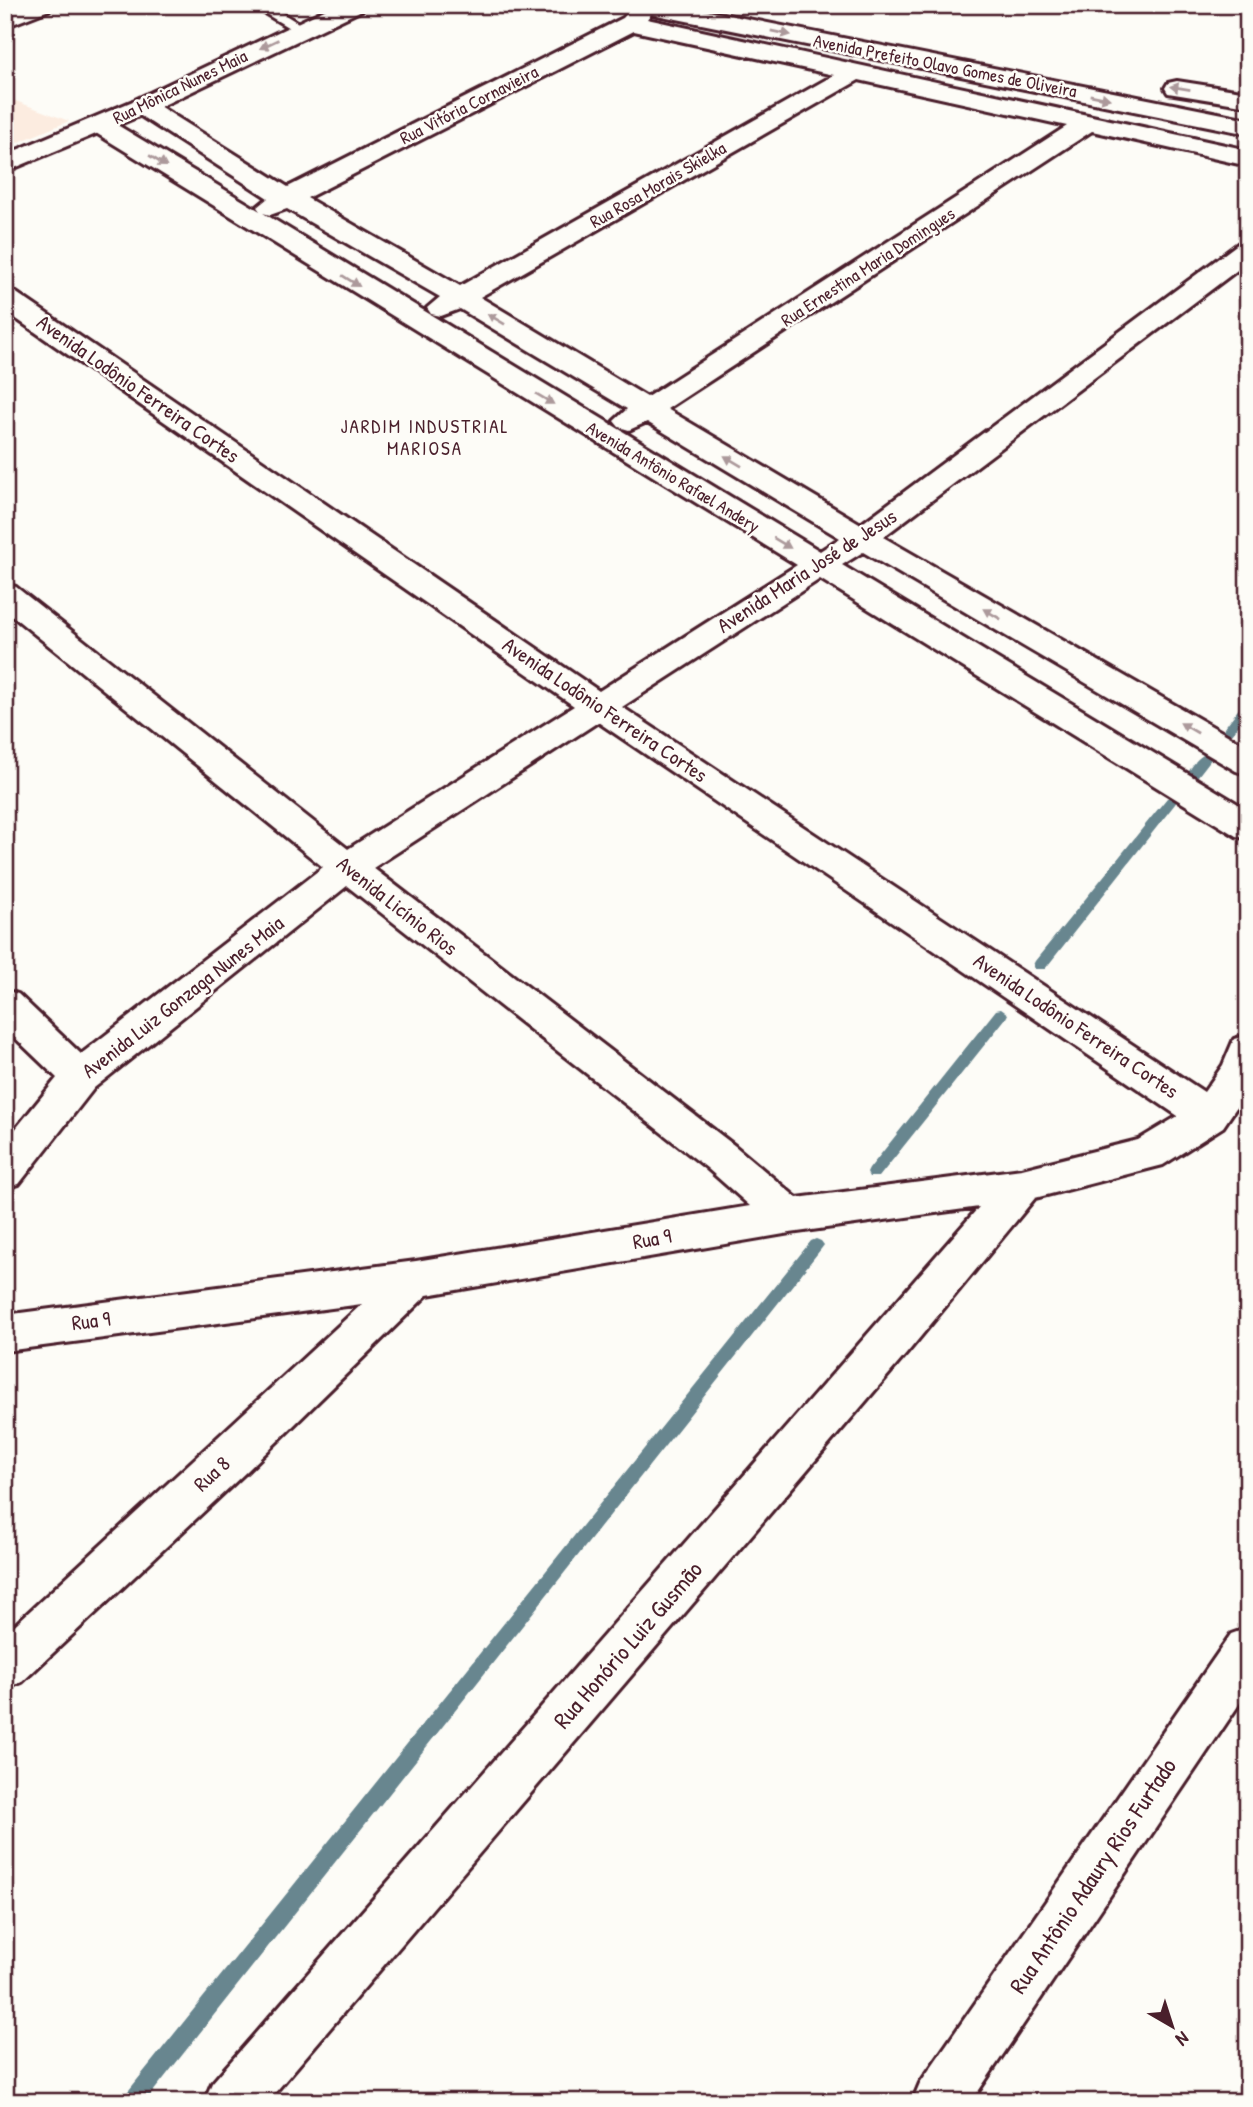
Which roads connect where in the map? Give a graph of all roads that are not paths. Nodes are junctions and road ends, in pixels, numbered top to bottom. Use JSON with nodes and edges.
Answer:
{"nodes":[{"id":1,"x":41,"y":5,"type":"edge"},
{"id":2,"x":258,"y":5,"type":"edge"},
{"id":3,"x":354,"y":5,"type":"edge"},
{"id":4,"x":737,"y":5,"type":"edge"},
{"id":5,"x":640,"y":11,"type":"edge"},
{"id":6,"x":5,"y":20,"type":"edge"},
{"id":7,"x":301,"y":29,"type":"junction"},
{"id":8,"x":856,"y":72,"type":"junction"},
{"id":9,"x":1248,"y":99,"type":"edge"},
{"id":10,"x":142,"y":106,"type":"junction"},
{"id":11,"x":1088,"y":123,"type":"junction"},
{"id":12,"x":100,"y":125,"type":"junction"},
{"id":13,"x":1248,"y":127,"type":"edge"},
{"id":14,"x":1248,"y":158,"type":"edge"},
{"id":15,"x":5,"y":164,"type":"edge"},
{"id":16,"x":287,"y":198,"type":"junction"},
{"id":17,"x":249,"y":217,"type":"junction"},
{"id":18,"x":1248,"y":249,"type":"edge"},
{"id":19,"x":460,"y":297,"type":"junction"},
{"id":20,"x":5,"y":298,"type":"edge"},
{"id":21,"x":418,"y":322,"type":"junction"},
{"id":22,"x":647,"y":410,"type":"junction"},
{"id":23,"x":606,"y":436,"type":"junction"},
{"id":24,"x":862,"y":538,"type":"junction"},
{"id":25,"x":821,"y":566,"type":"junction"},
{"id":26,"x":5,"y":594,"type":"edge"},
{"id":27,"x":596,"y":705,"type":"junction"},
{"id":28,"x":1248,"y":763,"type":"edge"},
{"id":29,"x":1248,"y":827,"type":"edge"},
{"id":30,"x":347,"y":867,"type":"junction"},
{"id":31,"x":5,"y":1004,"type":"edge"},
{"id":32,"x":1248,"y":1050,"type":"edge"},
{"id":33,"x":80,"y":1077,"type":"junction"},
{"id":34,"x":1209,"y":1116,"type":"junction"},
{"id":35,"x":5,"y":1172,"type":"edge"},
{"id":36,"x":1022,"y":1185,"type":"junction"},
{"id":37,"x":790,"y":1216,"type":"junction"},
{"id":38,"x":416,"y":1279,"type":"junction"},
{"id":39,"x":5,"y":1333,"type":"edge"},
{"id":40,"x":1248,"y":1650,"type":"edge"},
{"id":41,"x":5,"y":1666,"type":"edge"},
{"id":42,"x":231,"y":2102,"type":"edge"},
{"id":43,"x":939,"y":2102,"type":"edge"}],
"edges":[{"from":1,"to":6,"type":"street"},
{"from":2,"to":7,"type":"lane"},
{"from":3,"to":7,"type":"street","name":"Rua Mônica Nunes Maia"},
{"from":9,"to":4,"type":"street","name":"Avenida Prefeito Olavo Gomes de Oliveira","one_way":true},
{"from":5,"to":8,"type":"street"},
{"from":5,"to":13,"type":"street","name":"Avenida Prefeito Olavo Gomes de Oliveira","one_way":true},
{"from":5,"to":16,"type":"street","name":"Rua Vitória Cornavieira"},
{"from":7,"to":10,"type":"street","name":"Rua Mônica Nunes Maia","one_way":true},
{"from":8,"to":11,"type":"street"},
{"from":8,"to":19,"type":"street","name":"Rua Rosa Morais Skielka"},
{"from":10,"to":12,"type":"street","name":"Rua Mônica Nunes Maia"},
{"from":10,"to":16,"type":"street"},
{"from":11,"to":14,"type":"street"},
{"from":11,"to":22,"type":"street","name":"Rua Ernestina Maria Domingues"},
{"from":12,"to":15,"type":"street","name":"Rua Mônica Nunes Maia"},
{"from":12,"to":17,"type":"street","name":"Avenida Antônio Rafael Andery","one_way":true},
{"from":16,"to":17,"type":"street","name":"Rua Vitória Cornavieira"},
{"from":16,"to":19,"type":"street"},
{"from":17,"to":21,"type":"street","name":"Avenida Antônio Rafael Andery","one_way":true},
{"from":18,"to":24,"type":"street","name":"Avenida Maria José de Jesus"},
{"from":19,"to":21,"type":"street","name":"Rua Rosa Morais Skielka"},
{"from":22,"to":19,"type":"street","one_way":true},
{"from":20,"to":27,"type":"street","name":"Avenida Lodônio Ferreira Cortes"},
{"from":21,"to":23,"type":"street","name":"Avenida Antônio Rafael Andery","one_way":true},
{"from":22,"to":23,"type":"street","name":"Rua Ernestina Maria Domingues"},
{"from":24,"to":22,"type":"street","one_way":true},
{"from":23,"to":25,"type":"street","name":"Avenida Antônio Rafael Andery","one_way":true},
{"from":24,"to":25,"type":"street","name":"Avenida Maria José de Jesus"},
{"from":28,"to":24,"type":"street","one_way":true},
{"from":25,"to":27,"type":"street","name":"Avenida Maria José de Jesus"},
{"from":25,"to":29,"type":"street","name":"Avenida Antônio Rafael Andery"},
{"from":26,"to":30,"type":"street","name":"Avenida Licínio Rios"},
{"from":27,"to":30,"type":"street","name":"Avenida Maria José de Jesus"},
{"from":27,"to":34,"type":"street","name":"Avenida Lodônio Ferreira Cortes"},
{"from":30,"to":33,"type":"street","name":"Avenida Luiz Gonzaga Nunes Maia"},
{"from":30,"to":37,"type":"street","name":"Avenida Licínio Rios"},
{"from":31,"to":33,"type":"street"},
{"from":32,"to":34,"type":"street","name":"Rua 9"},
{"from":33,"to":35,"type":"street","name":"Avenida Luiz Gonzaga Nunes Maia"},
{"from":34,"to":36,"type":"street","name":"Rua 9"},
{"from":36,"to":37,"type":"street","name":"Rua 9"},
{"from":36,"to":42,"type":"street","name":"Rua Honório Luiz Gusmão"},
{"from":37,"to":38,"type":"street","name":"Rua 9"},
{"from":38,"to":39,"type":"street","name":"Rua 9"},
{"from":38,"to":41,"type":"street","name":"Rua 8"},
{"from":40,"to":43,"type":"street","name":"Rua Antônio Adaury Rios Furtado"}]}
